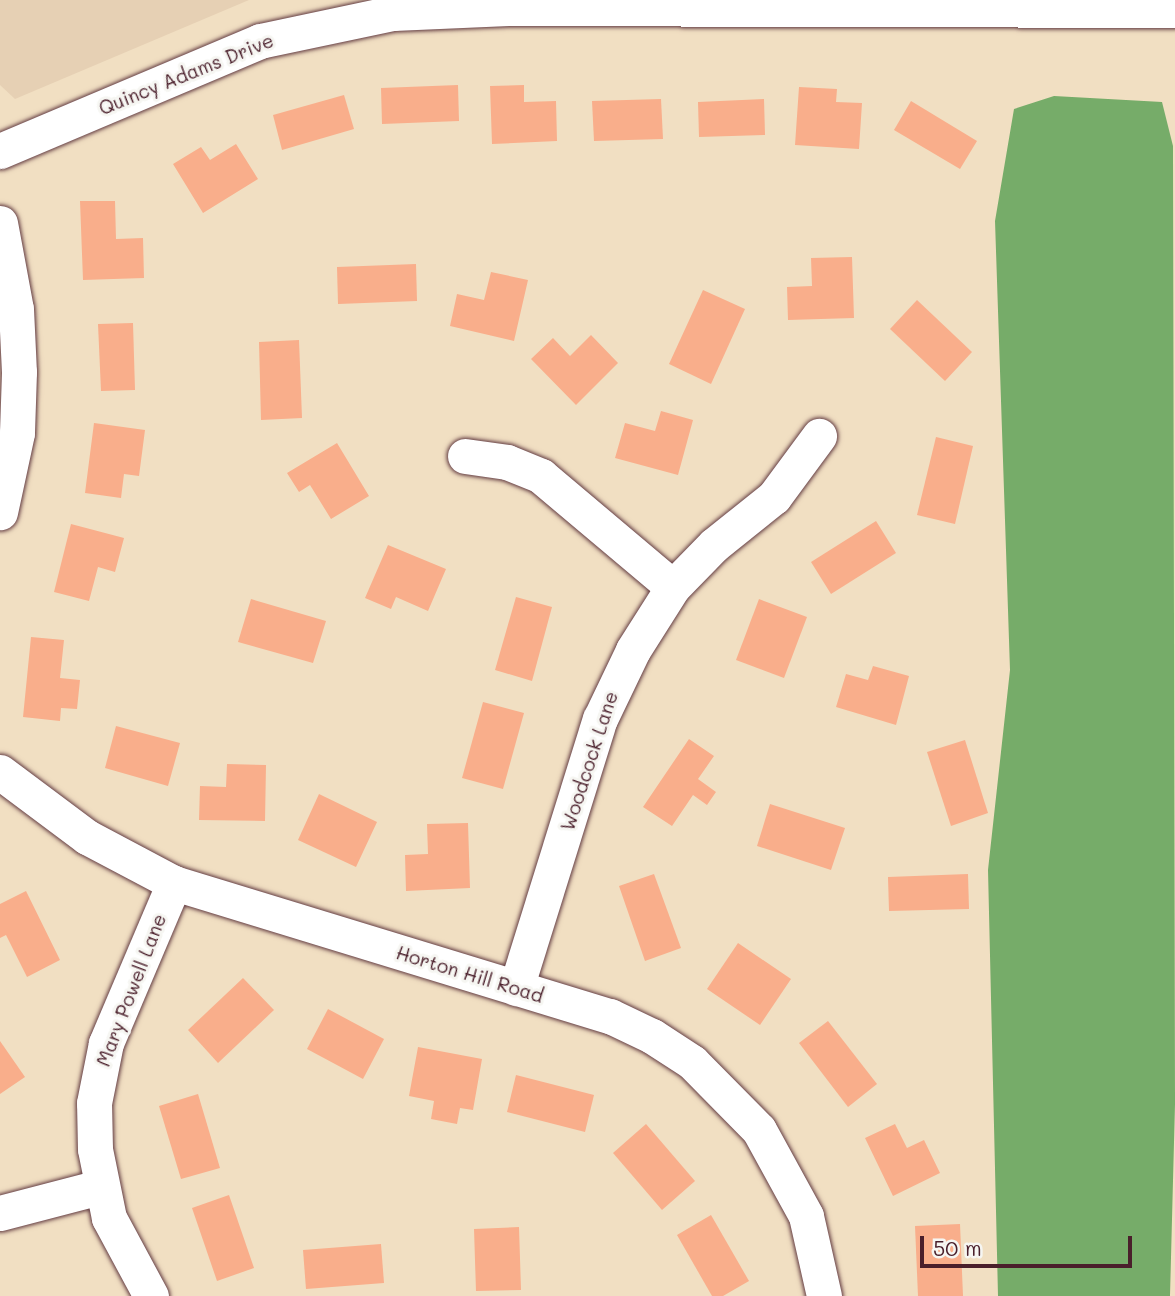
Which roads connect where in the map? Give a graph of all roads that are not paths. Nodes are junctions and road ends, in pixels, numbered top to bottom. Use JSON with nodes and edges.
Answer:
{"nodes":[{"id":1,"x":1082,"y":3,"type":"edge"},
{"id":2,"x":741,"y":4,"type":"edge"},
{"id":3,"x":1175,"y":10,"type":"edge"},
{"id":4,"x":0,"y":151,"type":"edge"},
{"id":5,"x":0,"y":223,"type":"edge"},
{"id":6,"x":819,"y":436,"type":"dead end"},
{"id":7,"x":465,"y":456,"type":"dead end"},
{"id":8,"x":6,"y":469,"type":"edge"},
{"id":9,"x":0,"y":512,"type":"edge"},
{"id":10,"x":673,"y":587,"type":"junction"},
{"id":11,"x":0,"y":772,"type":"edge"},
{"id":12,"x":174,"y":883,"type":"junction"},
{"id":13,"x":516,"y":988,"type":"junction"},
{"id":14,"x":100,"y":1187,"type":"junction"},
{"id":15,"x":0,"y":1213,"type":"edge"},
{"id":16,"x":152,"y":1296,"type":"edge"},
{"id":17,"x":824,"y":1296,"type":"edge"}],
"edges":[{"from":1,"to":2,"type":"street","name":"Quincy Adams Drive"},
{"from":1,"to":3,"type":"street","name":"Quincy Adams Drive"},
{"from":2,"to":4,"type":"street","name":"Quincy Adams Drive"},
{"from":5,"to":8,"type":"street"},
{"from":6,"to":10,"type":"street","name":"Woodcock Lane"},
{"from":7,"to":10,"type":"street"},
{"from":8,"to":9,"type":"street"},
{"from":10,"to":13,"type":"street","name":"Woodcock Lane"},
{"from":11,"to":12,"type":"street","name":"Horton Hill Road"},
{"from":12,"to":13,"type":"street","name":"Horton Hill Road"},
{"from":12,"to":14,"type":"street","name":"Mary Powell Lane"},
{"from":13,"to":17,"type":"street","name":"Horton Hill Road"},
{"from":14,"to":15,"type":"street"},
{"from":14,"to":16,"type":"street","name":"Mary Powell Lane"}]}
